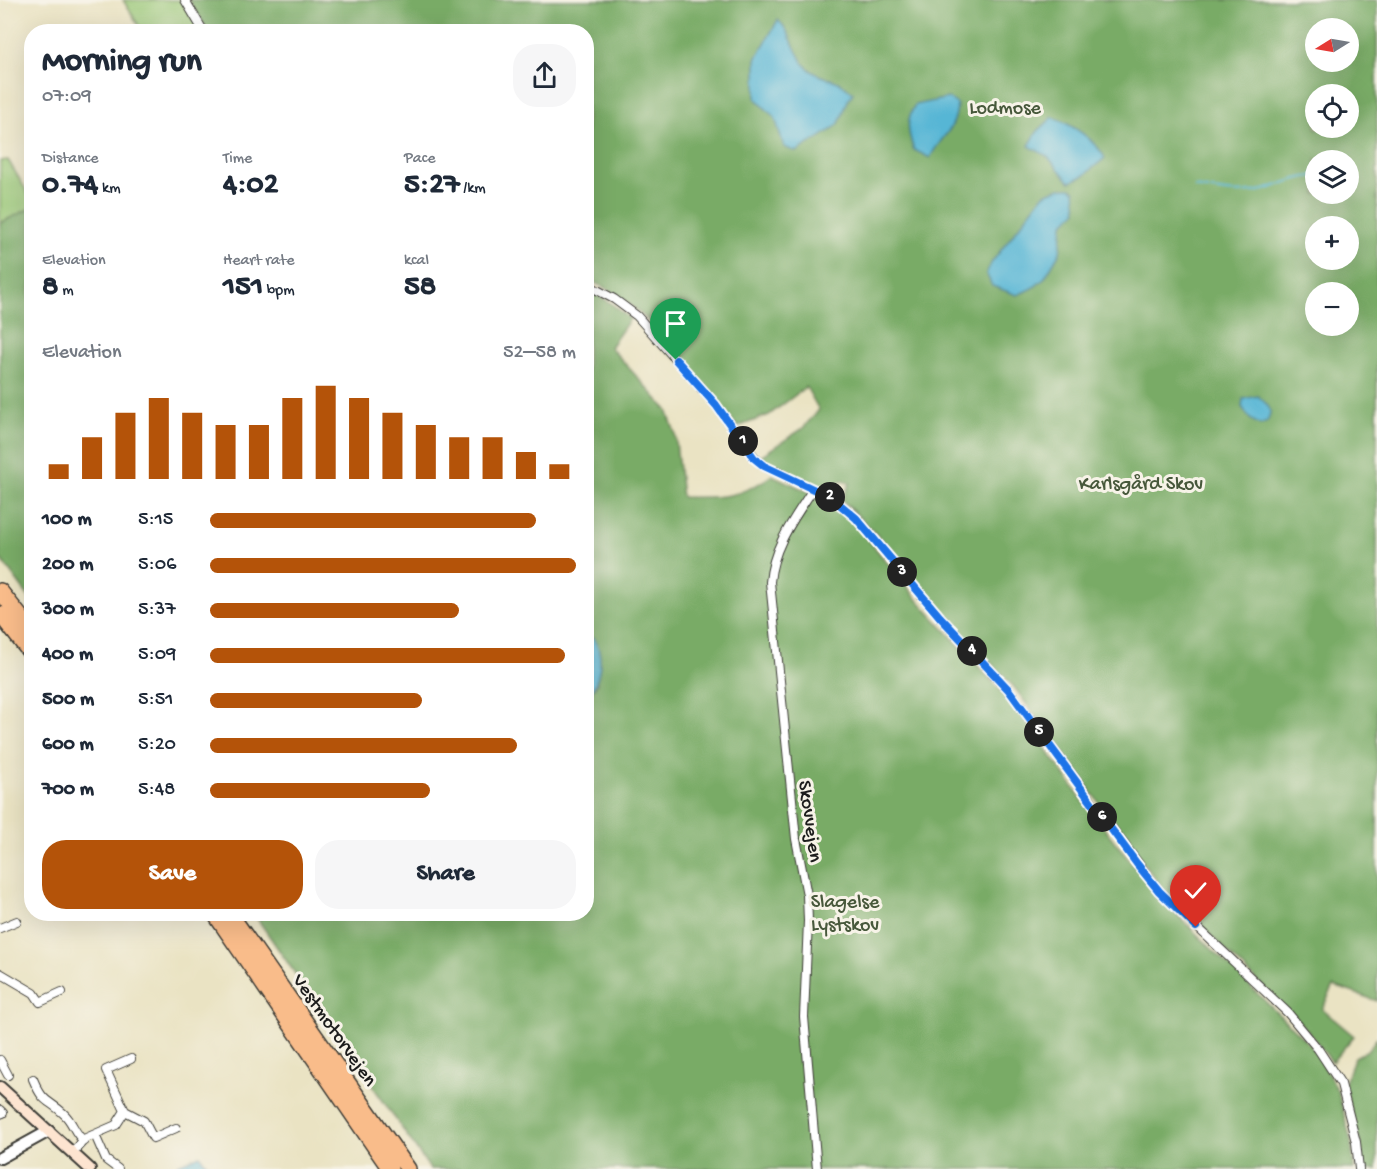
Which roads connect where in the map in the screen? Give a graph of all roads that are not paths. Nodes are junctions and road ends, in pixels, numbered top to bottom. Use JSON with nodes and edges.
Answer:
{"nodes":[{"id":1,"x":185,"y":0,"type":"edge"},
{"id":2,"x":199,"y":24,"type":"edge"},
{"id":3,"x":594,"y":288,"type":"edge"},
{"id":4,"x":813,"y":489,"type":"junction"},
{"id":5,"x":0,"y":591,"type":"edge"},
{"id":6,"x":0,"y":614,"type":"edge"},
{"id":7,"x":24,"y":621,"type":"edge"},
{"id":8,"x":24,"y":645,"type":"edge"},
{"id":9,"x":17,"y":921,"type":"dead end"},
{"id":10,"x":220,"y":921,"type":"edge"},
{"id":11,"x":235,"y":921,"type":"edge"},
{"id":12,"x":0,"y":928,"type":"edge"},
{"id":13,"x":3,"y":974,"type":"edge"},
{"id":14,"x":0,"y":984,"type":"edge"},
{"id":15,"x":62,"y":992,"type":"dead end"},
{"id":16,"x":131,"y":1059,"type":"dead end"},
{"id":17,"x":0,"y":1060,"type":"edge"},
{"id":18,"x":8,"y":1075,"type":"dead end"},
{"id":19,"x":33,"y":1079,"type":"dead end"},
{"id":20,"x":0,"y":1087,"type":"edge"},
{"id":21,"x":125,"y":1111,"type":"junction"},
{"id":22,"x":176,"y":1128,"type":"dead end"},
{"id":23,"x":49,"y":1131,"type":"junction"},
{"id":24,"x":95,"y":1135,"type":"junction"},
{"id":25,"x":84,"y":1141,"type":"junction"},
{"id":26,"x":73,"y":1152,"type":"junction"},
{"id":27,"x":0,"y":1158,"type":"edge"},
{"id":28,"x":90,"y":1169,"type":"edge"},
{"id":29,"x":117,"y":1169,"type":"edge"},
{"id":30,"x":390,"y":1169,"type":"edge"},
{"id":31,"x":408,"y":1169,"type":"edge"},
{"id":32,"x":818,"y":1169,"type":"edge"},
{"id":33,"x":1359,"y":1169,"type":"edge"}],
"edges":[{"from":1,"to":2,"type":"street"},
{"from":3,"to":4,"type":"street"},
{"from":4,"to":32,"type":"street","name":"Skovvejen"},
{"from":4,"to":33,"type":"street"},
{"from":5,"to":7,"type":"highway"},
{"from":6,"to":8,"type":"highway"},
{"from":9,"to":12,"type":"street"},
{"from":10,"to":30,"type":"highway","name":"Vestmotorvejen"},
{"from":11,"to":31,"type":"highway","name":"Vestmotorvejen"},
{"from":13,"to":14,"type":"street"},
{"from":13,"to":15,"type":"street"},
{"from":16,"to":21,"type":"street"},
{"from":17,"to":18,"type":"street"},
{"from":19,"to":25,"type":"street"},
{"from":20,"to":23,"type":"main road"},
{"from":21,"to":22,"type":"street"},
{"from":21,"to":24,"type":"street"},
{"from":23,"to":26,"type":"main road"},
{"from":23,"to":27,"type":"street"},
{"from":24,"to":25,"type":"street"},
{"from":24,"to":29,"type":"street"},
{"from":25,"to":26,"type":"street"},
{"from":26,"to":28,"type":"main road"}]}
